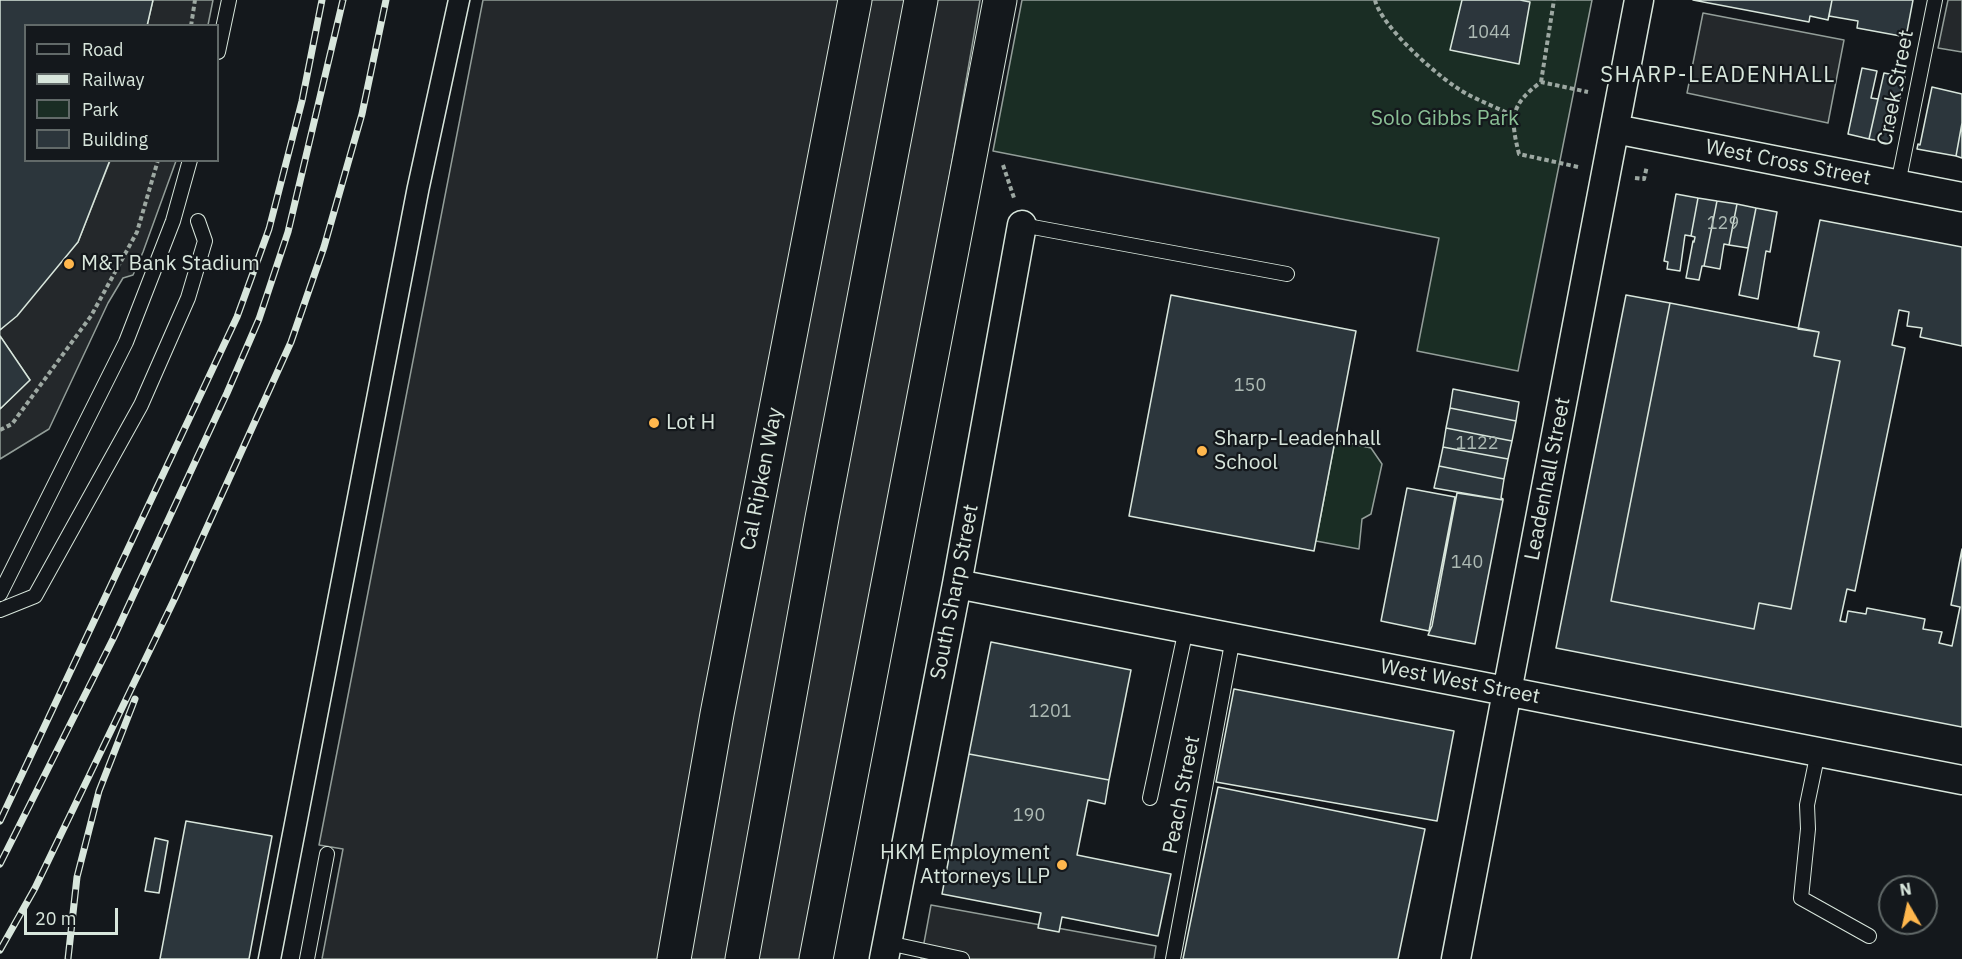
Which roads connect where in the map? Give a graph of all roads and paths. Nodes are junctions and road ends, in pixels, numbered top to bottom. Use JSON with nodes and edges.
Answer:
{"nodes":[{"id":1,"x":195,"y":0,"type":"edge"},
{"id":2,"x":229,"y":0,"type":"edge"},
{"id":3,"x":832,"y":0,"type":"edge"},
{"id":4,"x":855,"y":0,"type":"edge"},
{"id":5,"x":921,"y":0,"type":"edge"},
{"id":6,"x":1000,"y":0,"type":"edge"},
{"id":7,"x":1375,"y":0,"type":"edge"},
{"id":8,"x":1554,"y":0,"type":"edge"},
{"id":9,"x":1639,"y":0,"type":"edge"},
{"id":10,"x":1935,"y":0,"type":"edge"},
{"id":11,"x":190,"y":24,"type":"edge"},
{"id":12,"x":219,"y":47,"type":"edge"},
{"id":13,"x":1541,"y":82,"type":"dead end"},
{"id":14,"x":1513,"y":116,"type":"dead end"},
{"id":15,"x":1615,"y":129,"type":"junction"},
{"id":16,"x":1000,"y":156,"type":"dead end"},
{"id":17,"x":157,"y":162,"type":"edge"},
{"id":18,"x":189,"y":162,"type":"edge"},
{"id":19,"x":1898,"y":184,"type":"junction"},
{"id":20,"x":1962,"y":196,"type":"edge"},
{"id":21,"x":198,"y":221,"type":"dead end"},
{"id":22,"x":1022,"y":225,"type":"junction"},
{"id":23,"x":1287,"y":274,"type":"dead end"},
{"id":24,"x":784,"y":362,"type":"junction"},
{"id":25,"x":0,"y":429,"type":"edge"},
{"id":26,"x":957,"y":584,"type":"junction"},
{"id":27,"x":0,"y":594,"type":"edge"},
{"id":28,"x":0,"y":610,"type":"edge"},
{"id":29,"x":1186,"y":629,"type":"junction"},
{"id":30,"x":1233,"y":638,"type":"junction"},
{"id":31,"x":1507,"y":691,"type":"junction"},
{"id":32,"x":1818,"y":752,"type":"junction"},
{"id":33,"x":1962,"y":780,"type":"edge"},
{"id":34,"x":1150,"y":798,"type":"dead end"},
{"id":35,"x":327,"y":854,"type":"dead end"},
{"id":36,"x":1869,"y":936,"type":"dead end"},
{"id":37,"x":886,"y":951,"type":"edge"},
{"id":38,"x":943,"y":957,"type":"edge"},
{"id":39,"x":307,"y":959,"type":"edge"},
{"id":40,"x":674,"y":959,"type":"edge"},
{"id":41,"x":742,"y":959,"type":"edge"},
{"id":42,"x":816,"y":959,"type":"edge"},
{"id":43,"x":962,"y":959,"type":"edge"},
{"id":44,"x":1173,"y":959,"type":"edge"},
{"id":45,"x":1456,"y":959,"type":"edge"}],
"edges":[{"from":1,"to":11,"type":"path"},
{"from":2,"to":12,"type":"lane"},
{"from":3,"to":24,"type":"highway"},
{"from":4,"to":24,"type":"highway","name":"Cal Ripken Way"},
{"from":5,"to":41,"type":"highway"},
{"from":6,"to":42,"type":"highway"},
{"from":7,"to":14,"type":"path"},
{"from":8,"to":13,"type":"path"},
{"from":9,"to":15,"type":"street","name":"Leadenhall Street"},
{"from":10,"to":19,"type":"lane","name":"Creek Street"},
{"from":15,"to":19,"type":"street","name":"West Cross Street"},
{"from":15,"to":31,"type":"street","name":"Leadenhall Street"},
{"from":16,"to":22,"type":"path"},
{"from":17,"to":25,"type":"path"},
{"from":18,"to":27,"type":"lane"},
{"from":19,"to":20,"type":"street","name":"West Cross Street"},
{"from":21,"to":28,"type":"lane"},
{"from":22,"to":23,"type":"lane"},
{"from":22,"to":26,"type":"street","name":"South Sharp Street"},
{"from":24,"to":40,"type":"highway","name":"Cal Ripken Way"},
{"from":26,"to":29,"type":"street","name":"West West Street"},
{"from":26,"to":37,"type":"street","name":"South Sharp Street"},
{"from":29,"to":30,"type":"street","name":"West West Street"},
{"from":29,"to":34,"type":"lane"},
{"from":30,"to":31,"type":"street","name":"West West Street"},
{"from":30,"to":44,"type":"lane","name":"Peach Street"},
{"from":31,"to":32,"type":"street","name":"West West Street"},
{"from":31,"to":45,"type":"street","name":"Leadenhall Street"},
{"from":32,"to":33,"type":"street","name":"West West Street"},
{"from":32,"to":36,"type":"lane"},
{"from":35,"to":39,"type":"lane"},
{"from":37,"to":38,"type":"lane"},
{"from":38,"to":43,"type":"lane"}]}
